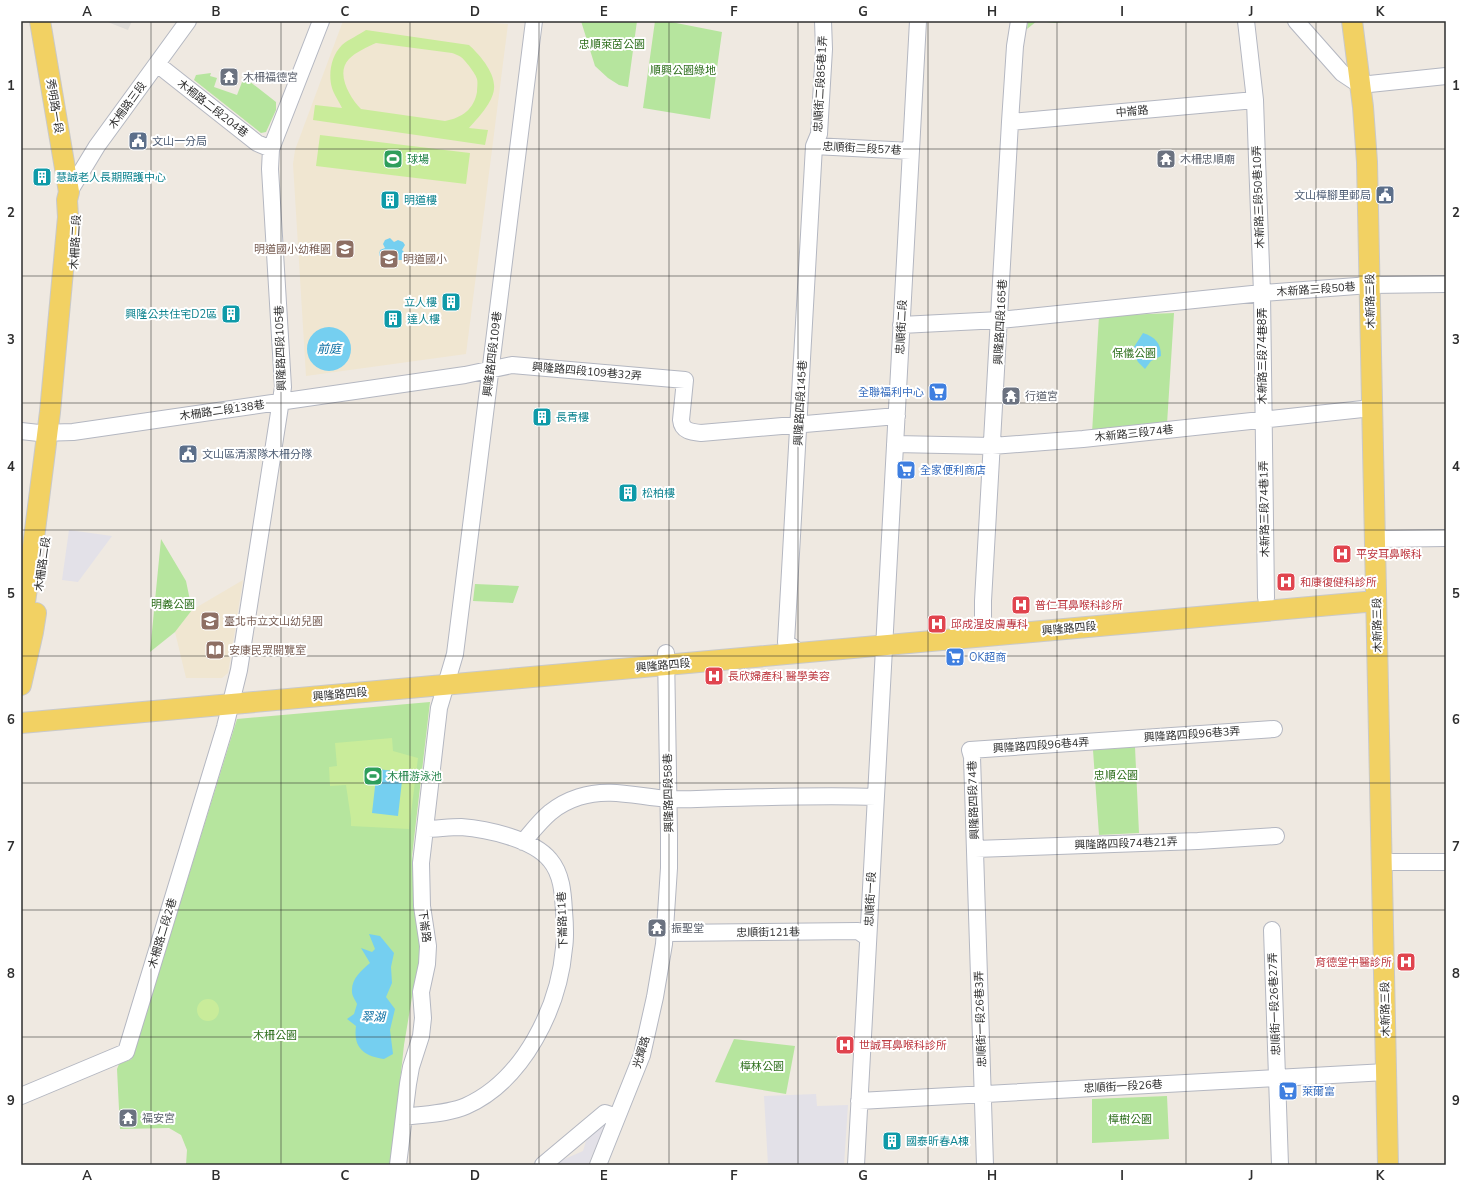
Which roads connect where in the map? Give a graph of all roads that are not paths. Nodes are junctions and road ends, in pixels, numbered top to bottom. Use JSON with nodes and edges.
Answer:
{"nodes":[{"id":1,"x":40,"y":21,"type":"edge"},
{"id":2,"x":188,"y":21,"type":"edge"},
{"id":3,"x":321,"y":21,"type":"edge"},
{"id":4,"x":534,"y":21,"type":"edge"},
{"id":5,"x":823,"y":21,"type":"edge"},
{"id":6,"x":918,"y":21,"type":"edge"},
{"id":7,"x":1019,"y":21,"type":"edge"},
{"id":8,"x":1246,"y":21,"type":"edge"},
{"id":9,"x":1296,"y":21,"type":"edge"},
{"id":10,"x":1352,"y":21,"type":"edge"},
{"id":11,"x":157,"y":64,"type":"junction"},
{"id":12,"x":1446,"y":76,"type":"edge"},
{"id":13,"x":1360,"y":85,"type":"junction"},
{"id":14,"x":1255,"y":100,"type":"junction"},
{"id":15,"x":1010,"y":122,"type":"junction"},
{"id":16,"x":814,"y":146,"type":"junction"},
{"id":17,"x":271,"y":148,"type":"junction"},
{"id":18,"x":911,"y":151,"type":"junction"},
{"id":19,"x":69,"y":192,"type":"junction"},
{"id":20,"x":1446,"y":284,"type":"edge"},
{"id":21,"x":1370,"y":285,"type":"junction"},
{"id":22,"x":1262,"y":293,"type":"junction"},
{"id":23,"x":1000,"y":320,"type":"junction"},
{"id":24,"x":902,"y":326,"type":"junction"},
{"id":25,"x":490,"y":370,"type":"junction"},
{"id":26,"x":281,"y":402,"type":"junction"},
{"id":27,"x":1372,"y":408,"type":"junction"},
{"id":28,"x":897,"y":416,"type":"junction"},
{"id":29,"x":1263,"y":419,"type":"junction"},
{"id":30,"x":798,"y":425,"type":"junction"},
{"id":31,"x":21,"y":431,"type":"edge"},
{"id":32,"x":53,"y":433,"type":"junction"},
{"id":33,"x":895,"y":444,"type":"junction"},
{"id":34,"x":992,"y":446,"type":"junction"},
{"id":35,"x":1446,"y":538,"type":"edge"},
{"id":36,"x":1375,"y":539,"type":"junction"},
{"id":37,"x":1376,"y":594,"type":"junction"},
{"id":38,"x":1266,"y":598,"type":"junction"},
{"id":39,"x":983,"y":624,"type":"junction"},
{"id":40,"x":21,"y":630,"type":"edge"},
{"id":41,"x":885,"y":639,"type":"junction"},
{"id":42,"x":793,"y":647,"type":"junction"},
{"id":43,"x":666,"y":659,"type":"junction"},
{"id":44,"x":448,"y":679,"type":"junction"},
{"id":45,"x":21,"y":685,"type":"edge"},
{"id":46,"x":232,"y":698,"type":"junction"},
{"id":47,"x":21,"y":711,"type":"edge"},
{"id":48,"x":21,"y":723,"type":"edge"},
{"id":49,"x":1274,"y":729,"type":"dead end"},
{"id":50,"x":1110,"y":740,"type":"joint"},
{"id":51,"x":970,"y":750,"type":"joint"},
{"id":52,"x":876,"y":797,"type":"junction"},
{"id":53,"x":669,"y":799,"type":"junction"},
{"id":54,"x":424,"y":829,"type":"junction"},
{"id":55,"x":1276,"y":836,"type":"dead end"},
{"id":56,"x":523,"y":842,"type":"junction"},
{"id":57,"x":975,"y":849,"type":"junction"},
{"id":58,"x":1382,"y":862,"type":"junction"},
{"id":59,"x":1446,"y":862,"type":"edge"},
{"id":60,"x":1272,"y":930,"type":"dead end"},
{"id":61,"x":666,"y":933,"type":"junction"},
{"id":62,"x":868,"y":938,"type":"junction"},
{"id":63,"x":978,"y":944,"type":"joint"},
{"id":64,"x":1386,"y":1072,"type":"junction"},
{"id":65,"x":1277,"y":1078,"type":"junction"},
{"id":66,"x":983,"y":1094,"type":"junction"},
{"id":67,"x":21,"y":1096,"type":"edge"},
{"id":68,"x":859,"y":1101,"type":"junction"},
{"id":69,"x":404,"y":1117,"type":"junction"},
{"id":70,"x":617,"y":1117,"type":"junction"},
{"id":71,"x":398,"y":1165,"type":"edge"},
{"id":72,"x":543,"y":1165,"type":"edge"},
{"id":73,"x":598,"y":1165,"type":"edge"},
{"id":74,"x":856,"y":1165,"type":"edge"},
{"id":75,"x":985,"y":1165,"type":"edge"},
{"id":76,"x":1280,"y":1165,"type":"edge"},
{"id":77,"x":1388,"y":1165,"type":"edge"}],
"edges":[{"from":1,"to":19,"type":"main road","name":"秀明路一段"},
{"from":2,"to":11,"type":"street","name":"木柵路三段"},
{"from":3,"to":17,"type":"street","name":"興隆路四段105巷"},
{"from":4,"to":25,"type":"street","name":"興隆路四段109巷"},
{"from":5,"to":16,"type":"street","name":"忠順街二段85巷1弄"},
{"from":6,"to":18,"type":"street","name":"忠順街二段"},
{"from":7,"to":15,"type":"street","name":"興隆路四段165巷"},
{"from":8,"to":14,"type":"street","name":"木新路三段50巷10弄"},
{"from":9,"to":13,"type":"street"},
{"from":10,"to":13,"type":"main road","name":"木新路三段"},
{"from":11,"to":17,"type":"street","name":"木柵路二段204巷"},
{"from":11,"to":19,"type":"street","name":"木柵路三段"},
{"from":12,"to":13,"type":"street"},
{"from":13,"to":21,"type":"main road","name":"木新路三段"},
{"from":14,"to":15,"type":"street","name":"中崙路"},
{"from":14,"to":22,"type":"street","name":"木新路三段50巷10弄"},
{"from":15,"to":23,"type":"street","name":"興隆路四段165巷"},
{"from":16,"to":18,"type":"street","name":"忠順街二段57巷"},
{"from":16,"to":30,"type":"street","name":"興隆路四段145巷"},
{"from":17,"to":26,"type":"street","name":"興隆路四段105巷"},
{"from":18,"to":24,"type":"street","name":"忠順街二段"},
{"from":19,"to":32,"type":"main road","name":"木柵路二段"},
{"from":20,"to":21,"type":"street","name":"木新路三段50巷"},
{"from":21,"to":22,"type":"street","name":"木新路三段50巷"},
{"from":21,"to":27,"type":"main road","name":"木新路三段"},
{"from":22,"to":23,"type":"street","name":"木新路三段50巷"},
{"from":22,"to":29,"type":"street","name":"木新路三段74巷8弄"},
{"from":23,"to":24,"type":"street","name":"木新路三段50巷"},
{"from":23,"to":34,"type":"street","name":"興隆路四段165巷"},
{"from":24,"to":28,"type":"street","name":"忠順街二段"},
{"from":25,"to":26,"type":"street","name":"木柵路二段138巷"},
{"from":25,"to":30,"type":"street","name":"興隆路四段109巷32弄"},
{"from":25,"to":44,"type":"street","name":"興隆路四段109巷"},
{"from":26,"to":32,"type":"street","name":"木柵路二段138巷"},
{"from":26,"to":46,"type":"street","name":"興隆路四段105巷"},
{"from":27,"to":29,"type":"street","name":"木新路三段74巷"},
{"from":27,"to":36,"type":"main road","name":"木新路三段"},
{"from":28,"to":30,"type":"street"},
{"from":28,"to":33,"type":"street","name":"忠順街二段"},
{"from":29,"to":34,"type":"street","name":"木新路三段74巷"},
{"from":29,"to":38,"type":"street","name":"木新路三段74巷1弄"},
{"from":30,"to":42,"type":"street","name":"興隆路四段145巷"},
{"from":31,"to":32,"type":"street","name":"木柵路二段138巷"},
{"from":32,"to":40,"type":"main road","name":"木柵路二段"},
{"from":32,"to":45,"type":"main road","name":"木柵路二段"},
{"from":33,"to":34,"type":"street","name":"木新路三段74巷"},
{"from":33,"to":41,"type":"street","name":"忠順街二段"},
{"from":34,"to":39,"type":"street","name":"興隆路四段165巷"},
{"from":35,"to":36,"type":"street"},
{"from":36,"to":37,"type":"main road","name":"木新路三段"},
{"from":37,"to":38,"type":"main road","name":"興隆路四段"},
{"from":37,"to":41,"type":"main road","name":"興隆路四段"},
{"from":37,"to":58,"type":"main road","name":"木新路三段"},
{"from":38,"to":39,"type":"main road","name":"興隆路四段"},
{"from":39,"to":41,"type":"main road","name":"興隆路四段"},
{"from":41,"to":42,"type":"main road","name":"興隆路四段"},
{"from":41,"to":52,"type":"street","name":"忠順街一段"},
{"from":42,"to":43,"type":"main road","name":"興隆路四段"},
{"from":43,"to":44,"type":"main road","name":"興隆路四段"},
{"from":43,"to":53,"type":"street","name":"興隆路四段58巷"},
{"from":44,"to":46,"type":"main road","name":"興隆路四段"},
{"from":44,"to":54,"type":"street","name":"下崙路"},
{"from":46,"to":47,"type":"main road","name":"興隆路四段"},
{"from":46,"to":48,"type":"main road","name":"興隆路四段"},
{"from":46,"to":67,"type":"street","name":"木柵路二段2巷"},
{"from":49,"to":50,"type":"street","name":"興隆路四段96巷3弄"},
{"from":50,"to":51,"type":"street","name":"興隆路四段96巷4弄"},
{"from":51,"to":57,"type":"street","name":"興隆路四段74巷"},
{"from":52,"to":53,"type":"street"},
{"from":52,"to":62,"type":"street","name":"忠順街一段"},
{"from":53,"to":56,"type":"street"},
{"from":53,"to":61,"type":"street","name":"興隆路四段58巷"},
{"from":54,"to":56,"type":"street","name":"下崙路11巷"},
{"from":54,"to":69,"type":"street","name":"下崙路"},
{"from":55,"to":57,"type":"street","name":"興隆路四段74巷21弄"},
{"from":56,"to":69,"type":"street","name":"下崙路11巷"},
{"from":57,"to":63,"type":"street","name":"興隆路四段74巷"},
{"from":58,"to":59,"type":"street"},
{"from":58,"to":64,"type":"main road","name":"木新路三段"},
{"from":60,"to":65,"type":"street","name":"忠順街一段26巷27弄"},
{"from":61,"to":62,"type":"street","name":"忠順街121巷"},
{"from":61,"to":70,"type":"street","name":"光輝路"},
{"from":62,"to":68,"type":"street","name":"忠順街一段"},
{"from":63,"to":66,"type":"street","name":"忠順街一段26巷3弄"},
{"from":64,"to":65,"type":"street","name":"忠順街一段26巷"},
{"from":64,"to":77,"type":"main road","name":"木新路三段"},
{"from":65,"to":66,"type":"street","name":"忠順街一段26巷"},
{"from":65,"to":76,"type":"street","name":"忠順街一段26巷27弄"},
{"from":66,"to":68,"type":"street","name":"忠順街一段26巷"},
{"from":66,"to":75,"type":"street","name":"忠順街一段26巷3弄"},
{"from":68,"to":74,"type":"street","name":"忠順街一段"},
{"from":69,"to":71,"type":"street","name":"下崙路"},
{"from":70,"to":72,"type":"street"},
{"from":70,"to":73,"type":"street","name":"光輝路"}]}
